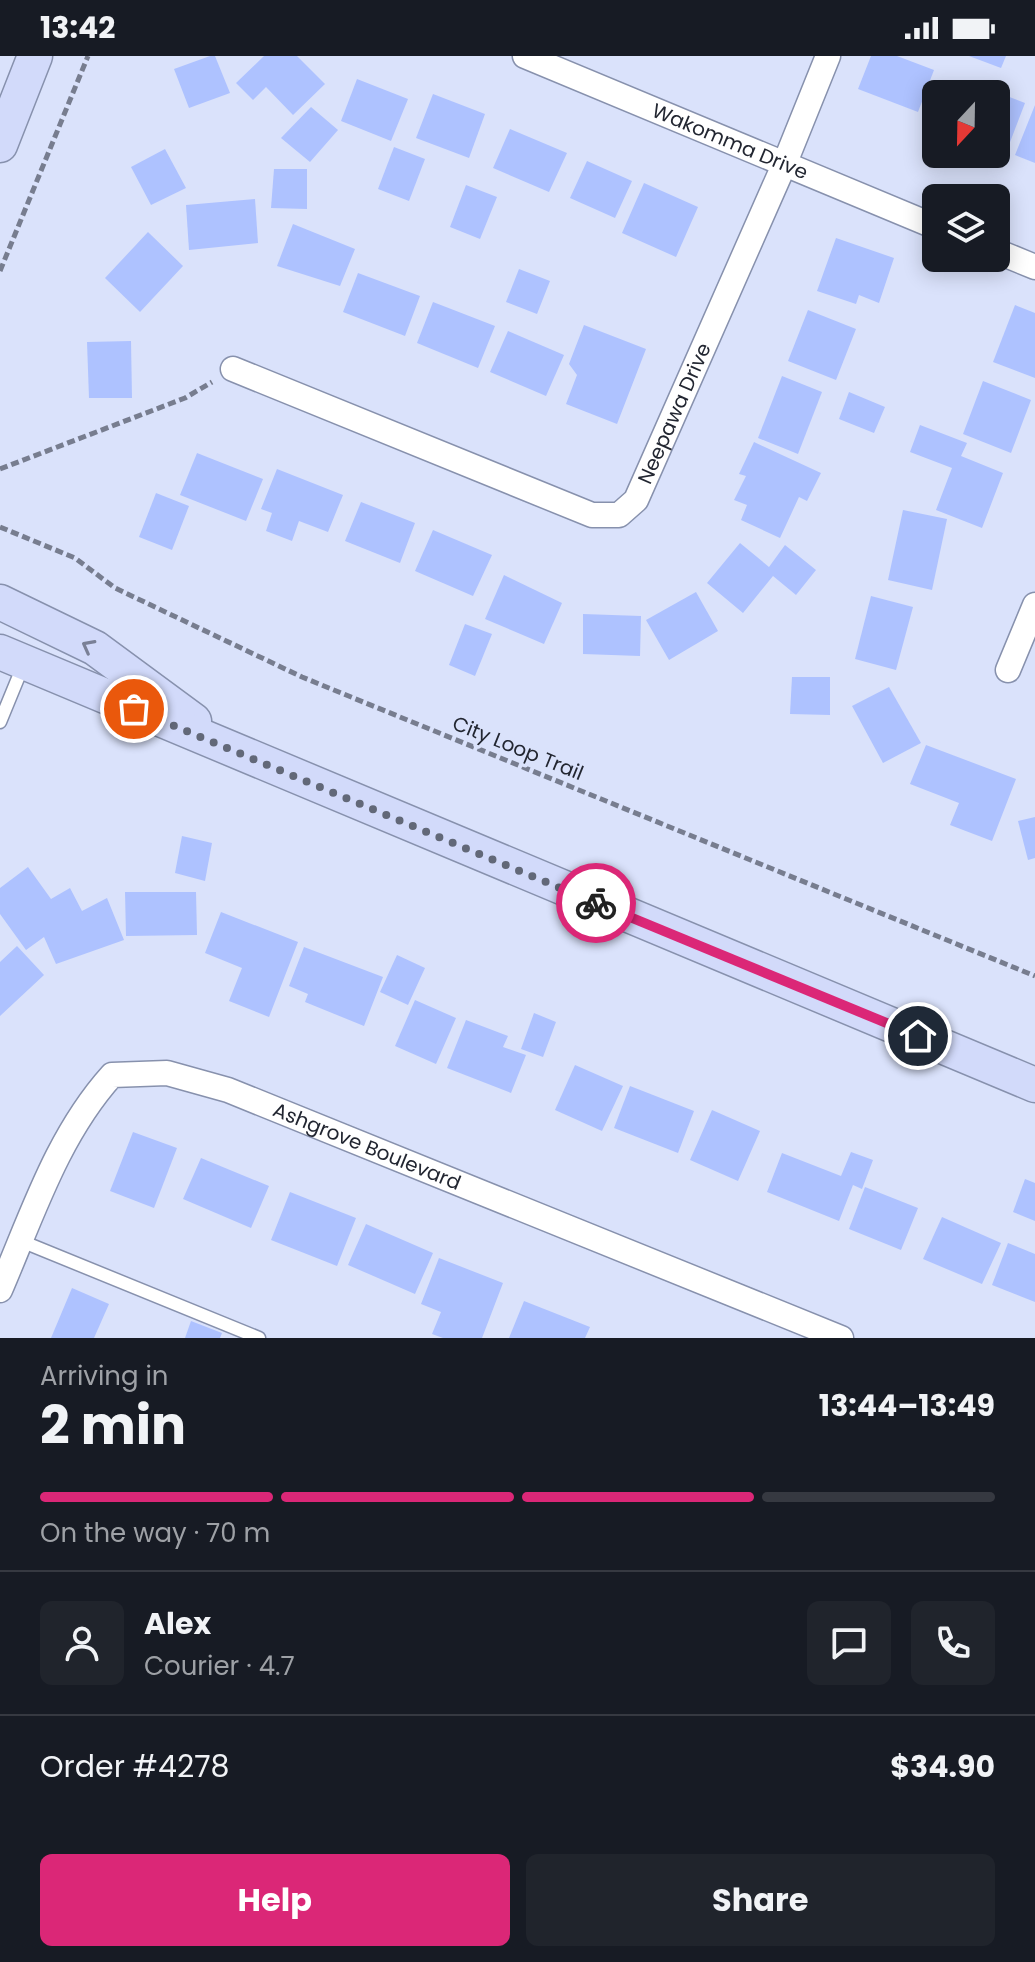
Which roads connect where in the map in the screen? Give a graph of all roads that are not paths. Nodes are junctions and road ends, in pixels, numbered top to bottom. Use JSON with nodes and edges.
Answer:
{"nodes":[{"id":1,"x":35,"y":56,"type":"edge"},
{"id":2,"x":525,"y":56,"type":"edge"},
{"id":3,"x":828,"y":56,"type":"edge"},
{"id":4,"x":0,"y":145,"type":"edge"},
{"id":5,"x":784,"y":165,"type":"junction"},
{"id":6,"x":922,"y":221,"type":"edge"},
{"id":7,"x":1010,"y":257,"type":"edge"},
{"id":8,"x":1035,"y":267,"type":"edge"},
{"id":9,"x":233,"y":369,"type":"road end"},
{"id":10,"x":0,"y":602,"type":"edge"},
{"id":11,"x":1035,"y":605,"type":"edge"},
{"id":12,"x":12,"y":657,"type":"edge"},
{"id":13,"x":1008,"y":670,"type":"dead end"},
{"id":14,"x":0,"y":722,"type":"edge"},
{"id":15,"x":243,"y":756,"type":"junction"},
{"id":16,"x":1035,"y":1085,"type":"edge"},
{"id":17,"x":21,"y":1241,"type":"junction"},
{"id":18,"x":0,"y":1290,"type":"edge"},
{"id":19,"x":259,"y":1338,"type":"edge"},
{"id":20,"x":841,"y":1338,"type":"edge"}],
"edges":[{"from":1,"to":4,"type":"main road"},
{"from":2,"to":5,"type":"street","name":"Wakomma Drive"},
{"from":3,"to":5,"type":"street","name":"Neepawa Drive"},
{"from":5,"to":6,"type":"street","name":"Wakomma Drive"},
{"from":5,"to":9,"type":"street","name":"Neepawa Drive"},
{"from":7,"to":8,"type":"street"},
{"from":15,"to":10,"type":"main road","one_way":true},
{"from":11,"to":13,"type":"street"},
{"from":12,"to":14,"type":"lane"},
{"from":12,"to":15,"type":"main road"},
{"from":15,"to":16,"type":"main road"},
{"from":17,"to":18,"type":"street","name":"Ashgrove Boulevard"},
{"from":17,"to":19,"type":"lane"},
{"from":17,"to":20,"type":"street","name":"Ashgrove Boulevard"}]}
